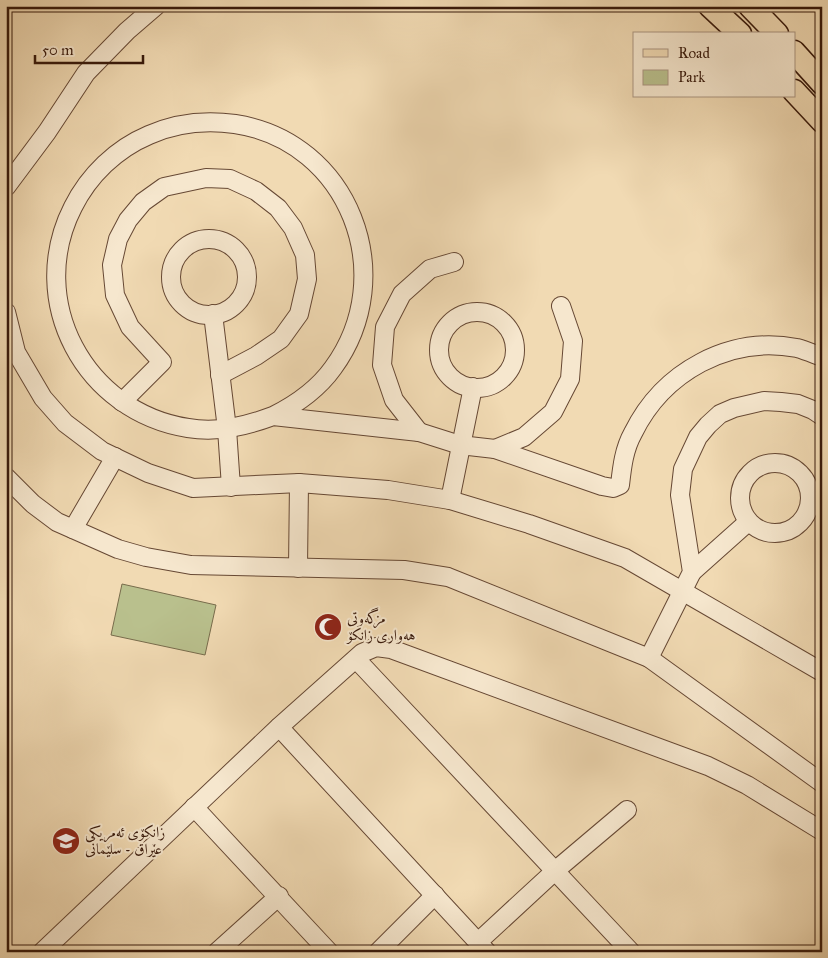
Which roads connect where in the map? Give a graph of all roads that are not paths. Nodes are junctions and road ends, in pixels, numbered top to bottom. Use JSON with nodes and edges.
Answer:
{"nodes":[{"id":1,"x":156,"y":6,"type":"edge"},
{"id":2,"x":710,"y":6,"type":"edge"},
{"id":3,"x":750,"y":6,"type":"edge"},
{"id":4,"x":738,"y":32,"type":"edge"},
{"id":5,"x":775,"y":32,"type":"edge"},
{"id":6,"x":796,"y":54,"type":"edge"},
{"id":7,"x":822,"y":83,"type":"edge"},
{"id":8,"x":796,"y":93,"type":"edge"},
{"id":9,"x":822,"y":121,"type":"edge"},
{"id":10,"x":6,"y":187,"type":"edge"},
{"id":11,"x":454,"y":262,"type":"dead end"},
{"id":12,"x":561,"y":306,"type":"dead end"},
{"id":13,"x":6,"y":312,"type":"edge"},
{"id":14,"x":213,"y":314,"type":"junction"},
{"id":15,"x":822,"y":357,"type":"edge"},
{"id":16,"x":220,"y":374,"type":"junction"},
{"id":17,"x":473,"y":387,"type":"junction"},
{"id":18,"x":122,"y":402,"type":"junction"},
{"id":19,"x":273,"y":416,"type":"junction"},
{"id":20,"x":822,"y":416,"type":"edge"},
{"id":21,"x":227,"y":429,"type":"junction"},
{"id":22,"x":419,"y":432,"type":"junction"},
{"id":23,"x":460,"y":445,"type":"junction"},
{"id":24,"x":495,"y":449,"type":"junction"},
{"id":25,"x":115,"y":457,"type":"junction"},
{"id":26,"x":6,"y":477,"type":"edge"},
{"id":27,"x":299,"y":483,"type":"junction"},
{"id":28,"x":231,"y":486,"type":"junction"},
{"id":29,"x":450,"y":500,"type":"junction"},
{"id":30,"x":748,"y":522,"type":"junction"},
{"id":31,"x":73,"y":529,"type":"junction"},
{"id":32,"x":298,"y":568,"type":"junction"},
{"id":33,"x":692,"y":572,"type":"junction"},
{"id":34,"x":683,"y":591,"type":"junction"},
{"id":35,"x":649,"y":658,"type":"junction"},
{"id":36,"x":356,"y":659,"type":"junction"},
{"id":37,"x":822,"y":672,"type":"edge"},
{"id":38,"x":279,"y":728,"type":"junction"},
{"id":39,"x":819,"y":780,"type":"edge"},
{"id":40,"x":194,"y":807,"type":"junction"},
{"id":41,"x":627,"y":810,"type":"dead end"},
{"id":42,"x":822,"y":830,"type":"edge"},
{"id":43,"x":556,"y":870,"type":"junction"},
{"id":44,"x":435,"y":895,"type":"junction"},
{"id":45,"x":279,"y":896,"type":"junction"},
{"id":46,"x":483,"y":947,"type":"edge"},
{"id":47,"x":42,"y":952,"type":"edge"},
{"id":48,"x":217,"y":952,"type":"edge"},
{"id":49,"x":329,"y":952,"type":"edge"},
{"id":50,"x":378,"y":952,"type":"edge"},
{"id":51,"x":631,"y":952,"type":"edge"}],
"edges":[{"from":1,"to":10,"type":"street"},
{"from":2,"to":4,"type":"main road"},
{"from":3,"to":5,"type":"main road"},
{"from":6,"to":7,"type":"main road"},
{"from":8,"to":9,"type":"main road"},
{"from":11,"to":22,"type":"street"},
{"from":12,"to":24,"type":"street"},
{"from":13,"to":25,"type":"street"},
{"from":14,"to":14,"type":"street"},
{"from":14,"to":16,"type":"street"},
{"from":15,"to":24,"type":"street"},
{"from":16,"to":18,"type":"street"},
{"from":16,"to":21,"type":"street"},
{"from":17,"to":17,"type":"street"},
{"from":17,"to":23,"type":"street"},
{"from":18,"to":19,"type":"street"},
{"from":18,"to":21,"type":"street"},
{"from":19,"to":21,"type":"street"},
{"from":19,"to":22,"type":"street"},
{"from":20,"to":33,"type":"street"},
{"from":21,"to":28,"type":"street"},
{"from":22,"to":23,"type":"street"},
{"from":23,"to":24,"type":"street"},
{"from":23,"to":29,"type":"street"},
{"from":25,"to":28,"type":"street"},
{"from":25,"to":31,"type":"street"},
{"from":26,"to":31,"type":"street"},
{"from":27,"to":28,"type":"street"},
{"from":27,"to":29,"type":"street"},
{"from":27,"to":32,"type":"street"},
{"from":29,"to":34,"type":"street"},
{"from":30,"to":30,"type":"street"},
{"from":30,"to":33,"type":"street"},
{"from":31,"to":32,"type":"street"},
{"from":32,"to":35,"type":"street"},
{"from":33,"to":34,"type":"street"},
{"from":34,"to":35,"type":"street"},
{"from":34,"to":37,"type":"street"},
{"from":35,"to":39,"type":"street"},
{"from":36,"to":38,"type":"street"},
{"from":36,"to":42,"type":"street"},
{"from":36,"to":43,"type":"street"},
{"from":38,"to":40,"type":"street"},
{"from":38,"to":44,"type":"street"},
{"from":40,"to":45,"type":"street"},
{"from":40,"to":47,"type":"street"},
{"from":41,"to":43,"type":"street"},
{"from":43,"to":46,"type":"street"},
{"from":43,"to":51,"type":"street"},
{"from":44,"to":46,"type":"street"},
{"from":44,"to":50,"type":"street"},
{"from":45,"to":48,"type":"street"},
{"from":45,"to":49,"type":"street"}]}
